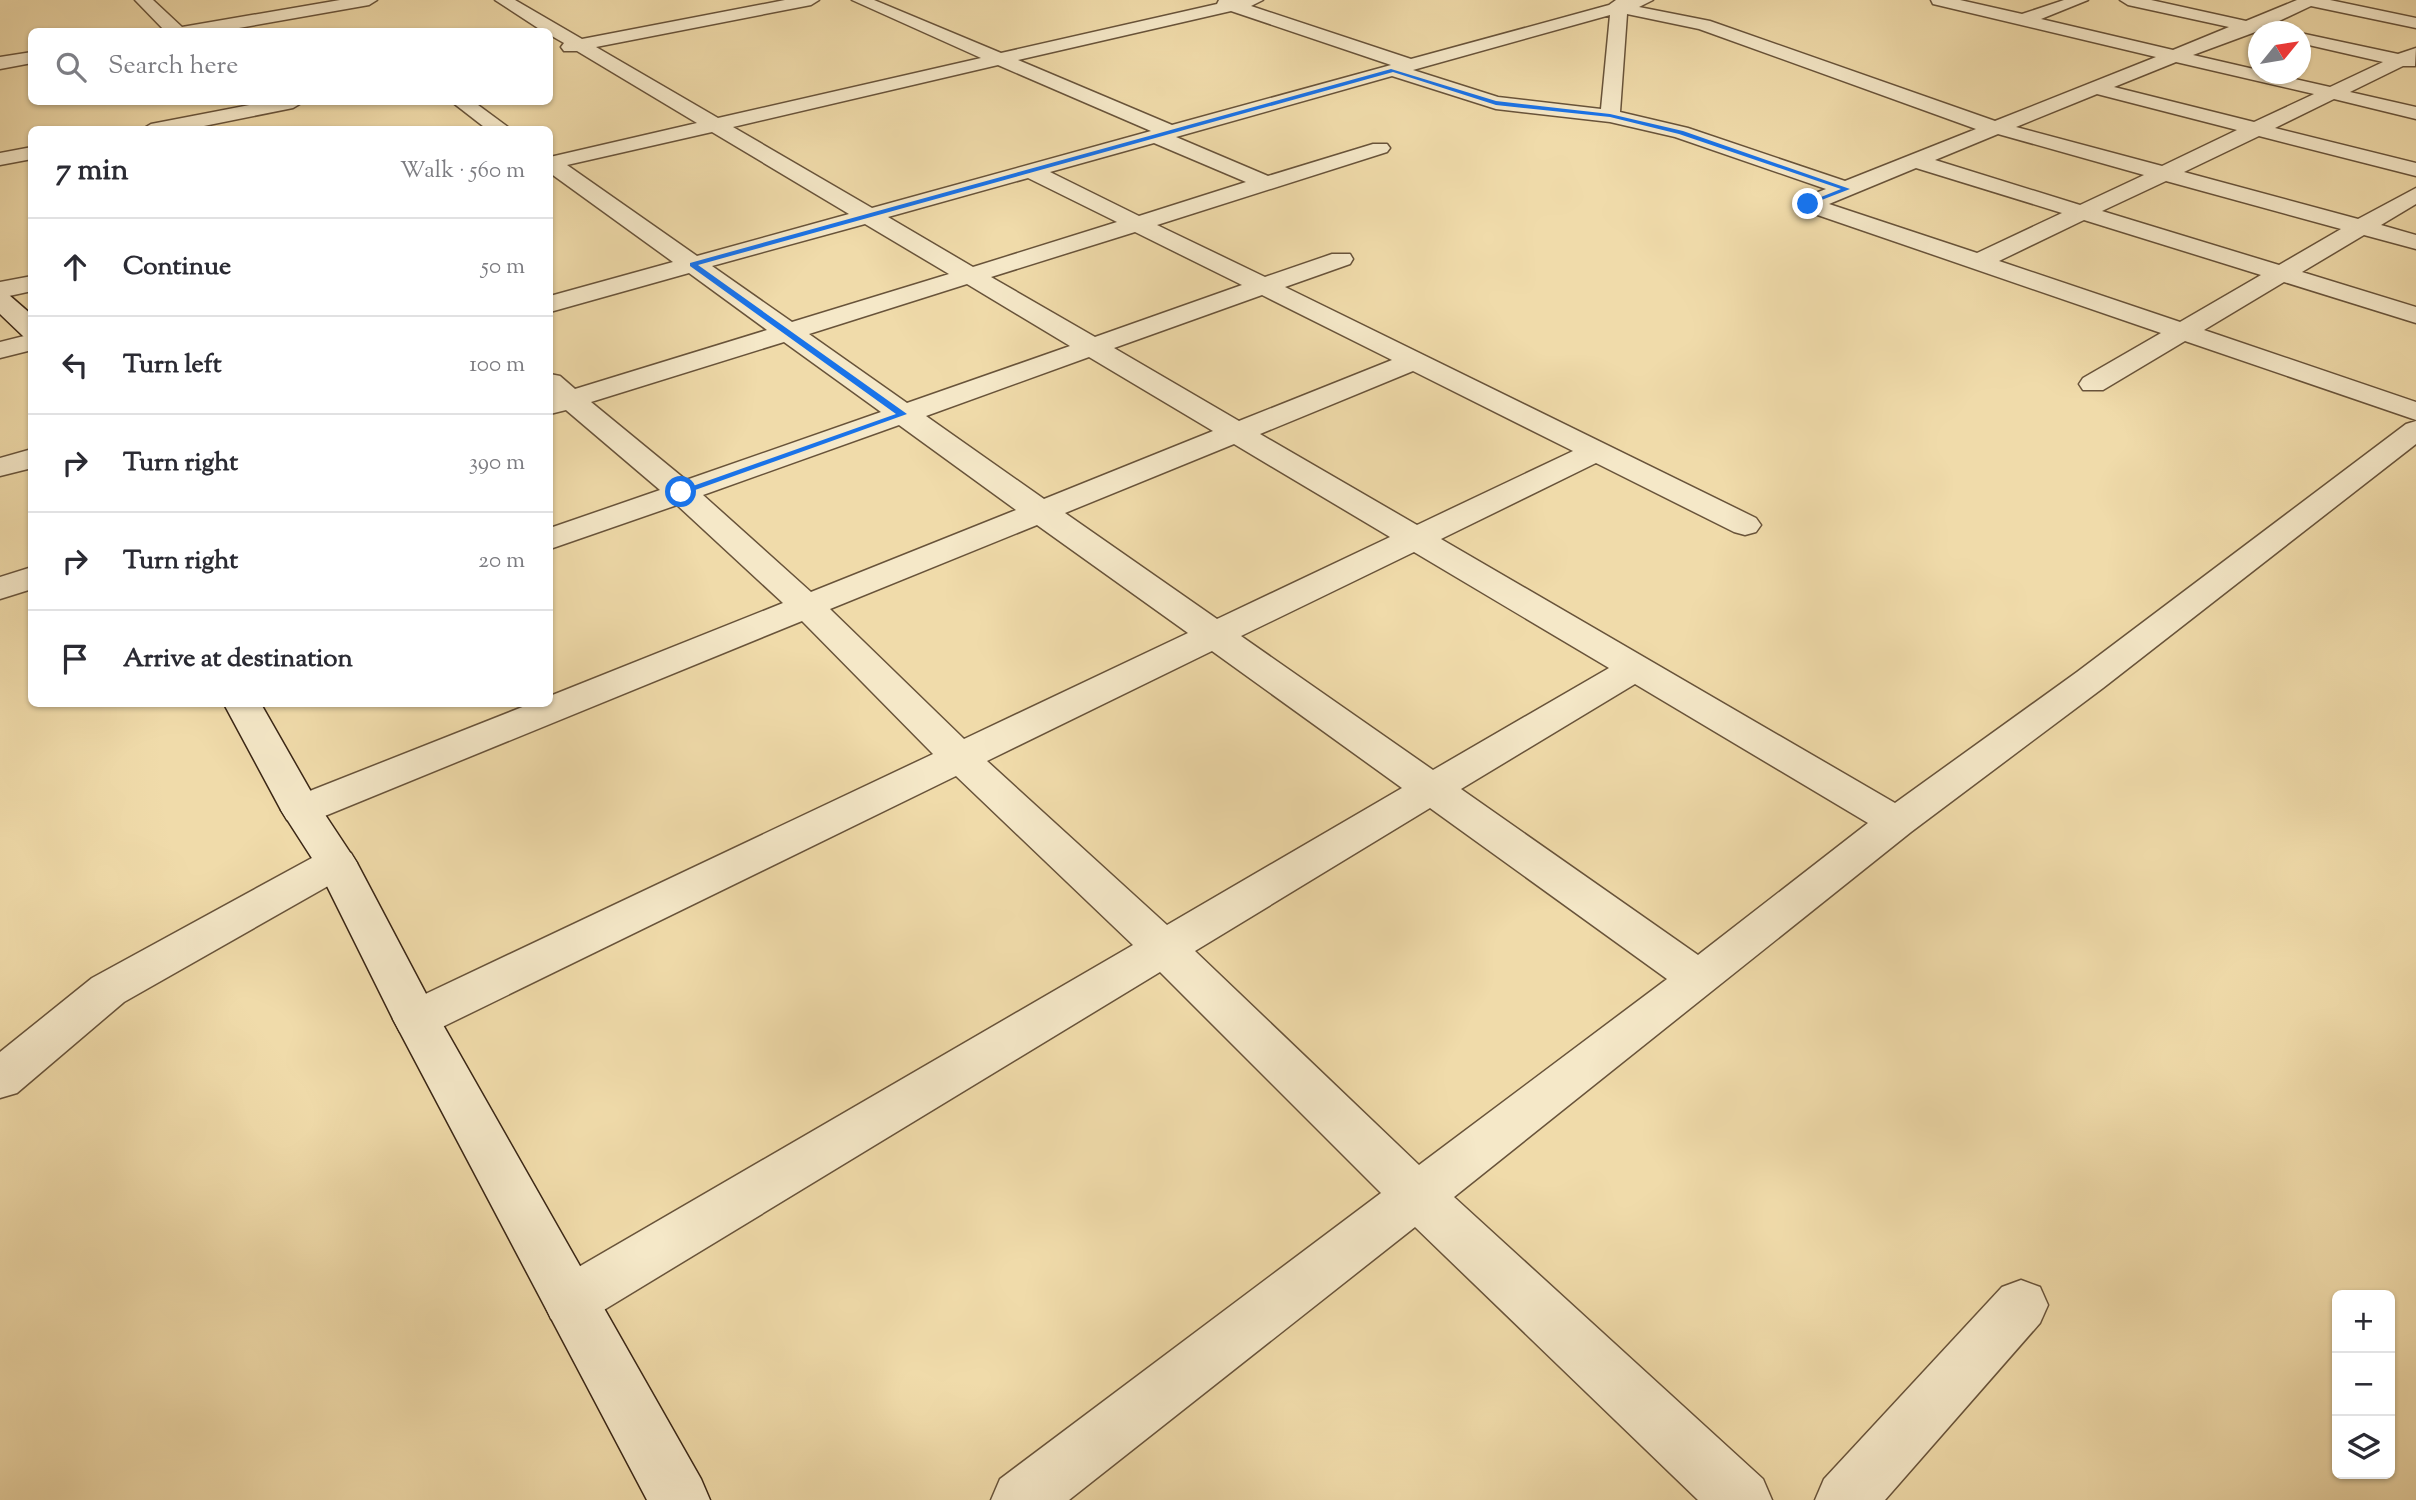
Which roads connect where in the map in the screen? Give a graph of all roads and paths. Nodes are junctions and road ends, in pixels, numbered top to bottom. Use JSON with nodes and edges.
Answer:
{"nodes":[{"id":1,"x":143,"y":0,"type":"edge"},
{"id":2,"x":369,"y":0,"type":"edge"},
{"id":3,"x":503,"y":0,"type":"edge"},
{"id":4,"x":811,"y":0,"type":"edge"},
{"id":5,"x":860,"y":0,"type":"edge"},
{"id":6,"x":1255,"y":0,"type":"edge"},
{"id":7,"x":1592,"y":0,"type":"edge"},
{"id":8,"x":1645,"y":0,"type":"edge"},
{"id":9,"x":1938,"y":0,"type":"edge"},
{"id":10,"x":2080,"y":0,"type":"edge"},
{"id":11,"x":2128,"y":0,"type":"edge"},
{"id":12,"x":2310,"y":0,"type":"edge"},
{"id":13,"x":324,"y":3,"type":"edge"},
{"id":14,"x":1225,"y":3,"type":"edge"},
{"id":15,"x":1621,"y":4,"type":"edge"},
{"id":16,"x":346,"y":19,"type":"dead end"},
{"id":17,"x":2022,"y":20,"type":"junction"},
{"id":18,"x":2260,"y":21,"type":"edge"},
{"id":19,"x":2416,"y":23,"type":"edge"},
{"id":20,"x":2248,"y":26,"type":"joint"},
{"id":21,"x":173,"y":28,"type":"edge"},
{"id":22,"x":203,"y":28,"type":"edge"},
{"id":23,"x":551,"y":28,"type":"edge"},
{"id":24,"x":553,"y":29,"type":"edge"},
{"id":25,"x":2311,"y":40,"type":"edge"},
{"id":26,"x":580,"y":45,"type":"junction"},
{"id":27,"x":553,"y":50,"type":"edge"},
{"id":28,"x":2174,"y":56,"type":"junction"},
{"id":29,"x":28,"y":58,"type":"edge"},
{"id":30,"x":999,"y":59,"type":"junction"},
{"id":31,"x":2411,"y":59,"type":"edge"},
{"id":32,"x":0,"y":63,"type":"edge"},
{"id":33,"x":1401,"y":68,"type":"junction"},
{"id":34,"x":2095,"y":88,"type":"junction"},
{"id":35,"x":2331,"y":93,"type":"junction"},
{"id":36,"x":255,"y":105,"type":"edge"},
{"id":37,"x":466,"y":105,"type":"edge"},
{"id":38,"x":2416,"y":113,"type":"edge"},
{"id":39,"x":1610,"y":116,"type":"junction"},
{"id":40,"x":274,"y":122,"type":"dead end"},
{"id":41,"x":715,"y":125,"type":"junction"},
{"id":42,"x":168,"y":126,"type":"edge"},
{"id":43,"x":496,"y":126,"type":"edge"},
{"id":44,"x":1997,"y":128,"type":"junction"},
{"id":45,"x":2256,"y":129,"type":"junction"},
{"id":46,"x":1164,"y":134,"type":"junction"},
{"id":47,"x":1380,"y":148,"type":"dead end"},
{"id":48,"x":28,"y":154,"type":"edge"},
{"id":49,"x":0,"y":159,"type":"edge"},
{"id":50,"x":1915,"y":161,"type":"junction"},
{"id":51,"x":553,"y":162,"type":"edge"},
{"id":52,"x":553,"y":165,"type":"edge"},
{"id":53,"x":2416,"y":170,"type":"edge"},
{"id":54,"x":1031,"y":171,"type":"junction"},
{"id":55,"x":2166,"y":172,"type":"junction"},
{"id":56,"x":1266,"y":183,"type":"junction"},
{"id":57,"x":1847,"y":189,"type":"junction"},
{"id":58,"x":2416,"y":195,"type":"edge"},
{"id":59,"x":2081,"y":212,"type":"junction"},
{"id":60,"x":869,"y":216,"type":"junction"},
{"id":61,"x":1137,"y":223,"type":"junction"},
{"id":62,"x":2362,"y":226,"type":"junction"},
{"id":63,"x":2416,"y":242,"type":"edge"},
{"id":64,"x":1341,"y":259,"type":"dead end"},
{"id":65,"x":1978,"y":262,"type":"junction"},
{"id":66,"x":692,"y":265,"type":"junction"},
{"id":67,"x":2281,"y":274,"type":"junction"},
{"id":68,"x":969,"y":275,"type":"junction"},
{"id":69,"x":28,"y":284,"type":"edge"},
{"id":70,"x":1264,"y":286,"type":"junction"},
{"id":71,"x":0,"y":290,"type":"edge"},
{"id":72,"x":0,"y":300,"type":"edge"},
{"id":73,"x":553,"y":303,"type":"edge"},
{"id":74,"x":2416,"y":315,"type":"edge"},
{"id":75,"x":28,"y":326,"type":"edge"},
{"id":76,"x":2183,"y":331,"type":"junction"},
{"id":77,"x":787,"y":332,"type":"junction"},
{"id":78,"x":28,"y":343,"type":"edge"},
{"id":79,"x":1092,"y":347,"type":"junction"},
{"id":80,"x":0,"y":350,"type":"edge"},
{"id":81,"x":1414,"y":361,"type":"junction"},
{"id":82,"x":2093,"y":384,"type":"dead end"},
{"id":83,"x":556,"y":396,"type":"edge"},
{"id":84,"x":2416,"y":411,"type":"edge"},
{"id":85,"x":903,"y":414,"type":"junction"},
{"id":86,"x":2416,"y":430,"type":"edge"},
{"id":87,"x":1236,"y":433,"type":"junction"},
{"id":88,"x":1597,"y":451,"type":"junction"},
{"id":89,"x":28,"y":459,"type":"edge"},
{"id":90,"x":0,"y":467,"type":"edge"},
{"id":91,"x":681,"y":492,"type":"junction"},
{"id":92,"x":1040,"y":512,"type":"junction"},
{"id":93,"x":1745,"y":524,"type":"dead end"},
{"id":94,"x":553,"y":538,"type":"edge"},
{"id":95,"x":1416,"y":538,"type":"junction"},
{"id":96,"x":28,"y":578,"type":"edge"},
{"id":97,"x":0,"y":589,"type":"edge"},
{"id":98,"x":806,"y":606,"type":"junction"},
{"id":99,"x":1214,"y":635,"type":"junction"},
{"id":100,"x":1635,"y":668,"type":"junction"},
{"id":101,"x":244,"y":707,"type":"edge"},
{"id":102,"x":959,"y":757,"type":"junction"},
{"id":103,"x":1431,"y":789,"type":"junction"},
{"id":104,"x":301,"y":810,"type":"junction"},
{"id":105,"x":1897,"y":822,"type":"junction"},
{"id":106,"x":336,"y":863,"type":"junction"},
{"id":107,"x":1164,"y":948,"type":"junction"},
{"id":108,"x":1699,"y":979,"type":"junction"},
{"id":109,"x":416,"y":1019,"type":"junction"},
{"id":110,"x":0,"y":1079,"type":"edge"},
{"id":111,"x":1418,"y":1196,"type":"junction"},
{"id":112,"x":570,"y":1301,"type":"junction"},
{"id":113,"x":2021,"y":1305,"type":"dead end"},
{"id":114,"x":680,"y":1500,"type":"edge"},
{"id":115,"x":1021,"y":1500,"type":"edge"},
{"id":116,"x":1742,"y":1500,"type":"edge"},
{"id":117,"x":1845,"y":1500,"type":"edge"}],
"edges":[{"from":1,"to":21,"type":"street"},
{"from":2,"to":13,"type":"street"},
{"from":3,"to":23,"type":"street"},
{"from":4,"to":26,"type":"street"},
{"from":5,"to":30,"type":"street"},
{"from":6,"to":14,"type":"street"},
{"from":7,"to":15,"type":"street"},
{"from":8,"to":15,"type":"street"},
{"from":9,"to":17,"type":"street"},
{"from":10,"to":17,"type":"street"},
{"from":11,"to":20,"type":"street"},
{"from":12,"to":18,"type":"street"},
{"from":12,"to":19,"type":"street"},
{"from":13,"to":16,"type":"street"},
{"from":13,"to":22,"type":"street"},
{"from":14,"to":30,"type":"street"},
{"from":14,"to":33,"type":"street"},
{"from":15,"to":33,"type":"street"},
{"from":15,"to":39,"type":"street"},
{"from":15,"to":44,"type":"street"},
{"from":17,"to":28,"type":"street"},
{"from":20,"to":28,"type":"street"},
{"from":24,"to":26,"type":"street"},
{"from":25,"to":31,"type":"street"},
{"from":26,"to":27,"type":"street"},
{"from":26,"to":41,"type":"street"},
{"from":28,"to":34,"type":"street"},
{"from":28,"to":35,"type":"street"},
{"from":29,"to":32,"type":"street"},
{"from":30,"to":41,"type":"street"},
{"from":30,"to":46,"type":"street"},
{"from":31,"to":35,"type":"street"},
{"from":33,"to":39,"type":"street"},
{"from":33,"to":46,"type":"street"},
{"from":34,"to":44,"type":"street"},
{"from":34,"to":45,"type":"street"},
{"from":35,"to":38,"type":"street"},
{"from":35,"to":45,"type":"street"},
{"from":36,"to":40,"type":"street"},
{"from":36,"to":42,"type":"street"},
{"from":37,"to":43,"type":"street"},
{"from":39,"to":57,"type":"street"},
{"from":41,"to":51,"type":"street"},
{"from":41,"to":60,"type":"street"},
{"from":44,"to":50,"type":"street"},
{"from":44,"to":55,"type":"street"},
{"from":45,"to":53,"type":"street"},
{"from":45,"to":55,"type":"street"},
{"from":46,"to":54,"type":"street"},
{"from":46,"to":56,"type":"street"},
{"from":47,"to":56,"type":"street"},
{"from":48,"to":49,"type":"street"},
{"from":50,"to":57,"type":"street"},
{"from":50,"to":59,"type":"street"},
{"from":52,"to":66,"type":"street"},
{"from":54,"to":60,"type":"street"},
{"from":54,"to":61,"type":"street"},
{"from":55,"to":59,"type":"street"},
{"from":55,"to":62,"type":"street"},
{"from":56,"to":61,"type":"street"},
{"from":57,"to":65,"type":"street"},
{"from":58,"to":62,"type":"street"},
{"from":59,"to":65,"type":"street"},
{"from":59,"to":67,"type":"street"},
{"from":60,"to":66,"type":"street"},
{"from":60,"to":68,"type":"street"},
{"from":61,"to":68,"type":"street"},
{"from":61,"to":70,"type":"street"},
{"from":62,"to":63,"type":"street"},
{"from":62,"to":67,"type":"street"},
{"from":64,"to":70,"type":"street"},
{"from":65,"to":76,"type":"street"},
{"from":66,"to":73,"type":"street"},
{"from":66,"to":77,"type":"street"},
{"from":67,"to":74,"type":"street"},
{"from":67,"to":76,"type":"street"},
{"from":68,"to":77,"type":"street"},
{"from":68,"to":79,"type":"street"},
{"from":69,"to":71,"type":"street"},
{"from":70,"to":79,"type":"street"},
{"from":70,"to":81,"type":"street"},
{"from":72,"to":75,"type":"street"},
{"from":76,"to":82,"type":"street"},
{"from":76,"to":84,"type":"street"},
{"from":77,"to":83,"type":"street"},
{"from":77,"to":85,"type":"street"},
{"from":78,"to":80,"type":"street"},
{"from":79,"to":85,"type":"street"},
{"from":79,"to":87,"type":"street"},
{"from":81,"to":87,"type":"street"},
{"from":81,"to":88,"type":"street"},
{"from":83,"to":91,"type":"street"},
{"from":85,"to":91,"type":"street"},
{"from":85,"to":92,"type":"street"},
{"from":86,"to":105,"type":"street"},
{"from":87,"to":92,"type":"street"},
{"from":87,"to":95,"type":"street"},
{"from":88,"to":93,"type":"street"},
{"from":88,"to":95,"type":"street"},
{"from":89,"to":90,"type":"street"},
{"from":91,"to":94,"type":"street"},
{"from":91,"to":98,"type":"street"},
{"from":92,"to":98,"type":"street"},
{"from":92,"to":99,"type":"street"},
{"from":95,"to":99,"type":"street"},
{"from":95,"to":100,"type":"street"},
{"from":96,"to":97,"type":"street"},
{"from":98,"to":102,"type":"street"},
{"from":98,"to":104,"type":"street"},
{"from":99,"to":102,"type":"street"},
{"from":99,"to":103,"type":"street"},
{"from":100,"to":103,"type":"street"},
{"from":100,"to":105,"type":"street"},
{"from":101,"to":104,"type":"street"},
{"from":102,"to":107,"type":"street"},
{"from":102,"to":109,"type":"street"},
{"from":103,"to":107,"type":"street"},
{"from":103,"to":108,"type":"street"},
{"from":104,"to":106,"type":"street"},
{"from":105,"to":108,"type":"street"},
{"from":106,"to":109,"type":"street"},
{"from":106,"to":110,"type":"street"},
{"from":107,"to":111,"type":"street"},
{"from":107,"to":112,"type":"street"},
{"from":108,"to":111,"type":"street"},
{"from":109,"to":112,"type":"street"},
{"from":111,"to":115,"type":"street"},
{"from":111,"to":116,"type":"street"},
{"from":112,"to":114,"type":"street"},
{"from":113,"to":117,"type":"street"}]}
